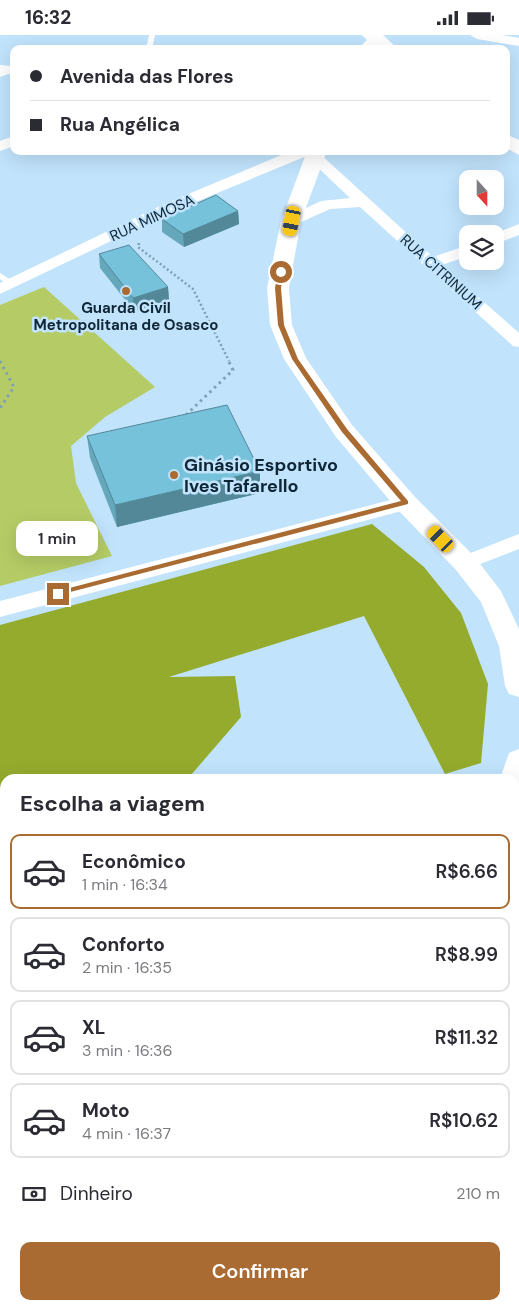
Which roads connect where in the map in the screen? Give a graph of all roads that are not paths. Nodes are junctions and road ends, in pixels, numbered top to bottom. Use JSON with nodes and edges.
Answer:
{"nodes":[{"id":1,"x":477,"y":35,"type":"edge"},
{"id":2,"x":518,"y":41,"type":"edge"},
{"id":3,"x":307,"y":155,"type":"edge"},
{"id":4,"x":311,"y":155,"type":"edge"},
{"id":5,"x":314,"y":155,"type":"edge"},
{"id":6,"x":363,"y":202,"type":"junction"},
{"id":7,"x":292,"y":221,"type":"junction"},
{"id":8,"x":519,"y":229,"type":"edge"},
{"id":9,"x":504,"y":235,"type":"edge"},
{"id":10,"x":459,"y":253,"type":"edge"},
{"id":11,"x":431,"y":264,"type":"junction"},
{"id":12,"x":4,"y":283,"type":"edge"},
{"id":13,"x":519,"y":342,"type":"edge"},
{"id":14,"x":406,"y":503,"type":"junction"},
{"id":15,"x":519,"y":541,"type":"edge"},
{"id":16,"x":465,"y":563,"type":"junction"},
{"id":17,"x":0,"y":609,"type":"edge"},
{"id":18,"x":519,"y":686,"type":"edge"},
{"id":19,"x":519,"y":761,"type":"edge"},
{"id":20,"x":515,"y":774,"type":"edge"}],
"edges":[{"from":1,"to":2,"type":"street"},
{"from":3,"to":12,"type":"street","name":"RUA MIMOSA"},
{"from":4,"to":7,"type":"main road"},
{"from":5,"to":6,"type":"street","name":"RUA CITRINIUM"},
{"from":6,"to":7,"type":"street"},
{"from":6,"to":11,"type":"street","name":"RUA CITRINIUM"},
{"from":7,"to":14,"type":"main road"},
{"from":8,"to":9,"type":"street"},
{"from":10,"to":11,"type":"street"},
{"from":11,"to":13,"type":"street","name":"RUA CITRINIUM"},
{"from":14,"to":16,"type":"main road"},
{"from":14,"to":17,"type":"street"},
{"from":15,"to":16,"type":"street"},
{"from":16,"to":18,"type":"main road"},
{"from":19,"to":20,"type":"main road"}]}
